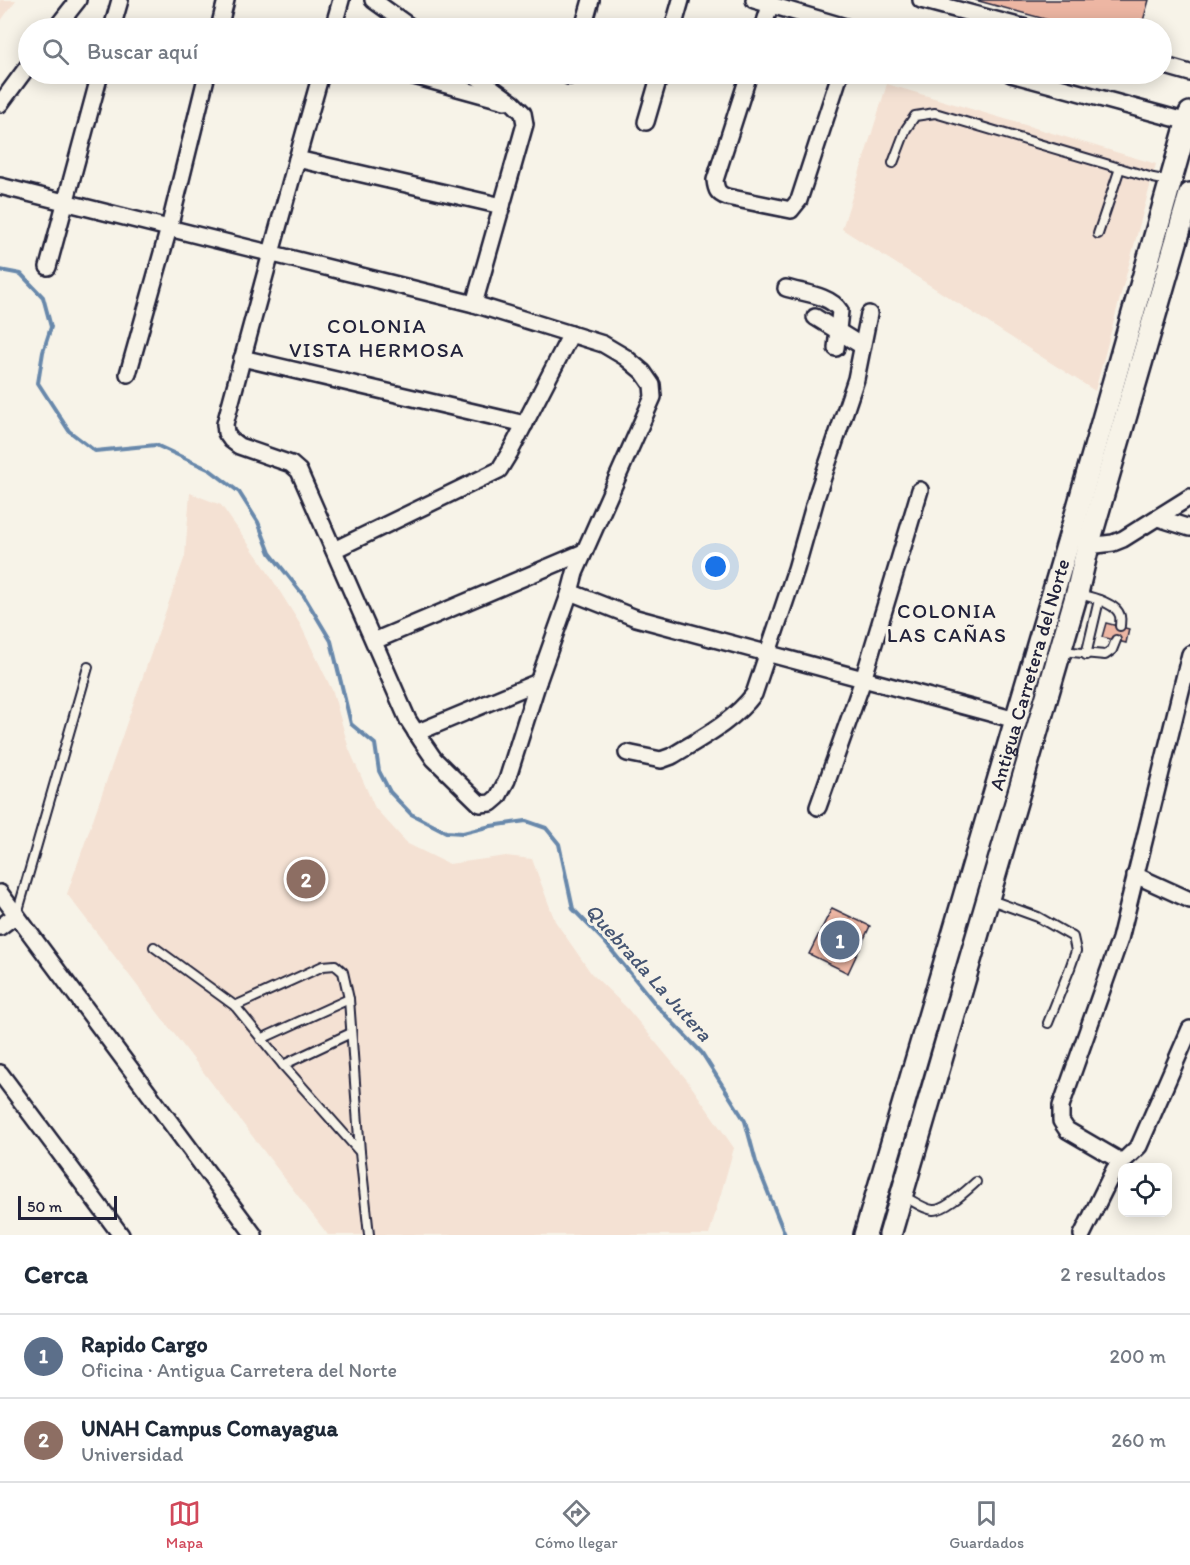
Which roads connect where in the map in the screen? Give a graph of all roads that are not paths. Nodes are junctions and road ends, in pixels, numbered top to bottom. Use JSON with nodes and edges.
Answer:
{"nodes":[{"id":1,"x":78,"y":0,"type":"edge"},
{"id":2,"x":120,"y":0,"type":"edge"},
{"id":3,"x":226,"y":0,"type":"edge"},
{"id":4,"x":341,"y":0,"type":"edge"},
{"id":5,"x":373,"y":0,"type":"edge"},
{"id":6,"x":591,"y":0,"type":"edge"},
{"id":7,"x":681,"y":0,"type":"edge"},
{"id":8,"x":754,"y":0,"type":"edge"},
{"id":9,"x":921,"y":0,"type":"edge"},
{"id":10,"x":770,"y":6,"type":"junction"},
{"id":11,"x":64,"y":18,"type":"edge"},
{"id":12,"x":115,"y":18,"type":"edge"},
{"id":13,"x":222,"y":18,"type":"edge"},
{"id":14,"x":336,"y":18,"type":"edge"},
{"id":15,"x":398,"y":18,"type":"edge"},
{"id":16,"x":586,"y":18,"type":"edge"},
{"id":17,"x":676,"y":18,"type":"edge"},
{"id":18,"x":766,"y":18,"type":"edge"},
{"id":19,"x":813,"y":18,"type":"edge"},
{"id":20,"x":988,"y":18,"type":"edge"},
{"id":21,"x":1172,"y":68,"type":"edge"},
{"id":22,"x":1190,"y":73,"type":"edge"},
{"id":23,"x":18,"y":80,"type":"edge"},
{"id":24,"x":97,"y":84,"type":"edge"},
{"id":25,"x":205,"y":84,"type":"edge"},
{"id":26,"x":318,"y":84,"type":"edge"},
{"id":27,"x":444,"y":84,"type":"edge"},
{"id":28,"x":487,"y":84,"type":"edge"},
{"id":29,"x":657,"y":84,"type":"edge"},
{"id":30,"x":746,"y":84,"type":"edge"},
{"id":31,"x":837,"y":84,"type":"edge"},
{"id":32,"x":1052,"y":84,"type":"edge"},
{"id":33,"x":513,"y":103,"type":"junction"},
{"id":34,"x":0,"y":104,"type":"edge"},
{"id":35,"x":1189,"y":117,"type":"edge"},
{"id":36,"x":646,"y":122,"type":"dead end"},
{"id":37,"x":297,"y":159,"type":"junction"},
{"id":38,"x":893,"y":163,"type":"dead end"},
{"id":39,"x":1120,"y":168,"type":"junction"},
{"id":40,"x":1170,"y":182,"type":"junction"},
{"id":41,"x":0,"y":186,"type":"edge"},
{"id":42,"x":1190,"y":194,"type":"edge"},
{"id":43,"x":65,"y":202,"type":"junction"},
{"id":44,"x":502,"y":206,"type":"junction"},
{"id":45,"x":169,"y":228,"type":"junction"},
{"id":46,"x":1098,"y":234,"type":"dead end"},
{"id":47,"x":271,"y":254,"type":"junction"},
{"id":48,"x":48,"y":267,"type":"dead end"},
{"id":49,"x":786,"y":288,"type":"dead end"},
{"id":50,"x":474,"y":304,"type":"junction"},
{"id":51,"x":869,"y":314,"type":"dead end"},
{"id":52,"x":815,"y":317,"type":"dead end"},
{"id":53,"x":838,"y":332,"type":"junction"},
{"id":54,"x":571,"y":334,"type":"junction"},
{"id":55,"x":862,"y":346,"type":"junction"},
{"id":56,"x":836,"y":348,"type":"dead end"},
{"id":57,"x":242,"y":358,"type":"junction"},
{"id":58,"x":128,"y":374,"type":"dead end"},
{"id":59,"x":525,"y":424,"type":"junction"},
{"id":60,"x":920,"y":490,"type":"dead end"},
{"id":61,"x":1190,"y":496,"type":"edge"},
{"id":62,"x":1158,"y":518,"type":"junction"},
{"id":63,"x":1190,"y":528,"type":"edge"},
{"id":64,"x":1088,"y":546,"type":"junction"},
{"id":65,"x":334,"y":550,"type":"junction"},
{"id":66,"x":584,"y":552,"type":"junction"},
{"id":67,"x":570,"y":592,"type":"junction"},
{"id":68,"x":1077,"y":593,"type":"junction"},
{"id":69,"x":1099,"y":600,"type":"junction"},
{"id":70,"x":1120,"y":626,"type":"dead end"},
{"id":71,"x":1116,"y":640,"type":"dead end"},
{"id":72,"x":374,"y":641,"type":"junction"},
{"id":73,"x":1060,"y":651,"type":"junction"},
{"id":74,"x":768,"y":654,"type":"junction"},
{"id":75,"x":1190,"y":654,"type":"edge"},
{"id":76,"x":1086,"y":655,"type":"junction"},
{"id":77,"x":88,"y":668,"type":"dead end"},
{"id":78,"x":863,"y":680,"type":"junction"},
{"id":79,"x":538,"y":682,"type":"junction"},
{"id":80,"x":1016,"y":720,"type":"junction"},
{"id":81,"x":416,"y":733,"type":"junction"},
{"id":82,"x":627,"y":753,"type":"dead end"},
{"id":83,"x":818,"y":807,"type":"dead end"},
{"id":84,"x":1135,"y":875,"type":"junction"},
{"id":85,"x":2,"y":898,"type":"edge"},
{"id":86,"x":987,"y":899,"type":"junction"},
{"id":87,"x":1190,"y":900,"type":"edge"},
{"id":88,"x":16,"y":915,"type":"junction"},
{"id":89,"x":0,"y":927,"type":"edge"},
{"id":90,"x":154,"y":947,"type":"dead end"},
{"id":91,"x":349,"y":999,"type":"junction"},
{"id":92,"x":235,"y":1006,"type":"junction"},
{"id":93,"x":1048,"y":1023,"type":"dead end"},
{"id":94,"x":1190,"y":1029,"type":"edge"},
{"id":95,"x":351,"y":1034,"type":"junction"},
{"id":96,"x":261,"y":1039,"type":"junction"},
{"id":97,"x":283,"y":1065,"type":"junction"},
{"id":98,"x":0,"y":1073,"type":"edge"},
{"id":99,"x":360,"y":1152,"type":"junction"},
{"id":100,"x":1122,"y":1162,"type":"junction"},
{"id":101,"x":976,"y":1182,"type":"dead end"},
{"id":102,"x":902,"y":1195,"type":"junction"},
{"id":103,"x":369,"y":1234,"type":"edge"},
{"id":104,"x":121,"y":1235,"type":"edge"},
{"id":105,"x":255,"y":1235,"type":"edge"},
{"id":106,"x":865,"y":1235,"type":"edge"},
{"id":107,"x":890,"y":1235,"type":"edge"},
{"id":108,"x":1082,"y":1235,"type":"edge"}],
"edges":[{"from":1,"to":11,"type":"street"},
{"from":2,"to":12,"type":"street"},
{"from":3,"to":13,"type":"street"},
{"from":4,"to":14,"type":"street"},
{"from":5,"to":15,"type":"street"},
{"from":6,"to":16,"type":"street"},
{"from":7,"to":17,"type":"street"},
{"from":8,"to":10,"type":"street"},
{"from":9,"to":20,"type":"street"},
{"from":10,"to":18,"type":"street"},
{"from":10,"to":19,"type":"street"},
{"from":21,"to":22,"type":"street"},
{"from":23,"to":34,"type":"street"},
{"from":24,"to":43,"type":"street"},
{"from":25,"to":45,"type":"street"},
{"from":26,"to":37,"type":"street"},
{"from":27,"to":33,"type":"street"},
{"from":28,"to":33,"type":"street"},
{"from":29,"to":36,"type":"street"},
{"from":30,"to":31,"type":"street"},
{"from":32,"to":35,"type":"street"},
{"from":33,"to":44,"type":"street"},
{"from":35,"to":40,"type":"main road","name":"Antigua Carretera del Norte"},
{"from":37,"to":44,"type":"street"},
{"from":37,"to":47,"type":"street"},
{"from":38,"to":39,"type":"lane"},
{"from":39,"to":40,"type":"lane"},
{"from":39,"to":46,"type":"lane"},
{"from":40,"to":80,"type":"main road","name":"Antigua Carretera del Norte"},
{"from":41,"to":43,"type":"street"},
{"from":42,"to":64,"type":"main road","name":"Antigua Carretera del Norte"},
{"from":43,"to":45,"type":"street"},
{"from":43,"to":48,"type":"street"},
{"from":44,"to":50,"type":"street"},
{"from":45,"to":47,"type":"street"},
{"from":45,"to":58,"type":"street"},
{"from":47,"to":50,"type":"street"},
{"from":47,"to":57,"type":"street"},
{"from":49,"to":53,"type":"street"},
{"from":50,"to":54,"type":"street"},
{"from":51,"to":55,"type":"street"},
{"from":52,"to":53,"type":"street"},
{"from":53,"to":55,"type":"street"},
{"from":53,"to":56,"type":"street"},
{"from":54,"to":59,"type":"street"},
{"from":54,"to":66,"type":"street"},
{"from":55,"to":74,"type":"street"},
{"from":57,"to":59,"type":"street"},
{"from":57,"to":65,"type":"street"},
{"from":59,"to":65,"type":"street"},
{"from":60,"to":78,"type":"street"},
{"from":61,"to":62,"type":"street"},
{"from":62,"to":63,"type":"street"},
{"from":62,"to":64,"type":"street"},
{"from":64,"to":68,"type":"main road","name":"Antigua Carretera del Norte"},
{"from":65,"to":72,"type":"street"},
{"from":66,"to":67,"type":"street"},
{"from":66,"to":72,"type":"street"},
{"from":67,"to":74,"type":"street"},
{"from":67,"to":79,"type":"street"},
{"from":68,"to":69,"type":"lane"},
{"from":68,"to":73,"type":"main road","name":"Antigua Carretera del Norte"},
{"from":69,"to":70,"type":"lane"},
{"from":69,"to":76,"type":"lane"},
{"from":71,"to":76,"type":"lane"},
{"from":72,"to":81,"type":"street"},
{"from":73,"to":76,"type":"lane"},
{"from":73,"to":86,"type":"main road","name":"Antigua Carretera del Norte"},
{"from":74,"to":78,"type":"street"},
{"from":74,"to":82,"type":"street"},
{"from":75,"to":84,"type":"street"},
{"from":77,"to":88,"type":"lane"},
{"from":78,"to":80,"type":"street"},
{"from":78,"to":83,"type":"street"},
{"from":79,"to":81,"type":"street"},
{"from":79,"to":81,"type":"street"},
{"from":80,"to":106,"type":"main road","name":"Antigua Carretera del Norte"},
{"from":84,"to":87,"type":"street"},
{"from":84,"to":100,"type":"street"},
{"from":85,"to":88,"type":"street"},
{"from":86,"to":93,"type":"lane"},
{"from":86,"to":102,"type":"main road","name":"Antigua Carretera del Norte"},
{"from":88,"to":89,"type":"street"},
{"from":88,"to":105,"type":"street"},
{"from":90,"to":92,"type":"lane"},
{"from":91,"to":92,"type":"lane"},
{"from":91,"to":95,"type":"lane"},
{"from":91,"to":96,"type":"lane"},
{"from":92,"to":96,"type":"lane"},
{"from":94,"to":100,"type":"street"},
{"from":95,"to":97,"type":"lane"},
{"from":95,"to":99,"type":"lane"},
{"from":96,"to":97,"type":"lane"},
{"from":97,"to":99,"type":"lane"},
{"from":98,"to":104,"type":"street"},
{"from":99,"to":103,"type":"lane"},
{"from":100,"to":108,"type":"street"},
{"from":101,"to":102,"type":"lane"},
{"from":102,"to":107,"type":"main road","name":"Antigua Carretera del Norte"}]}
